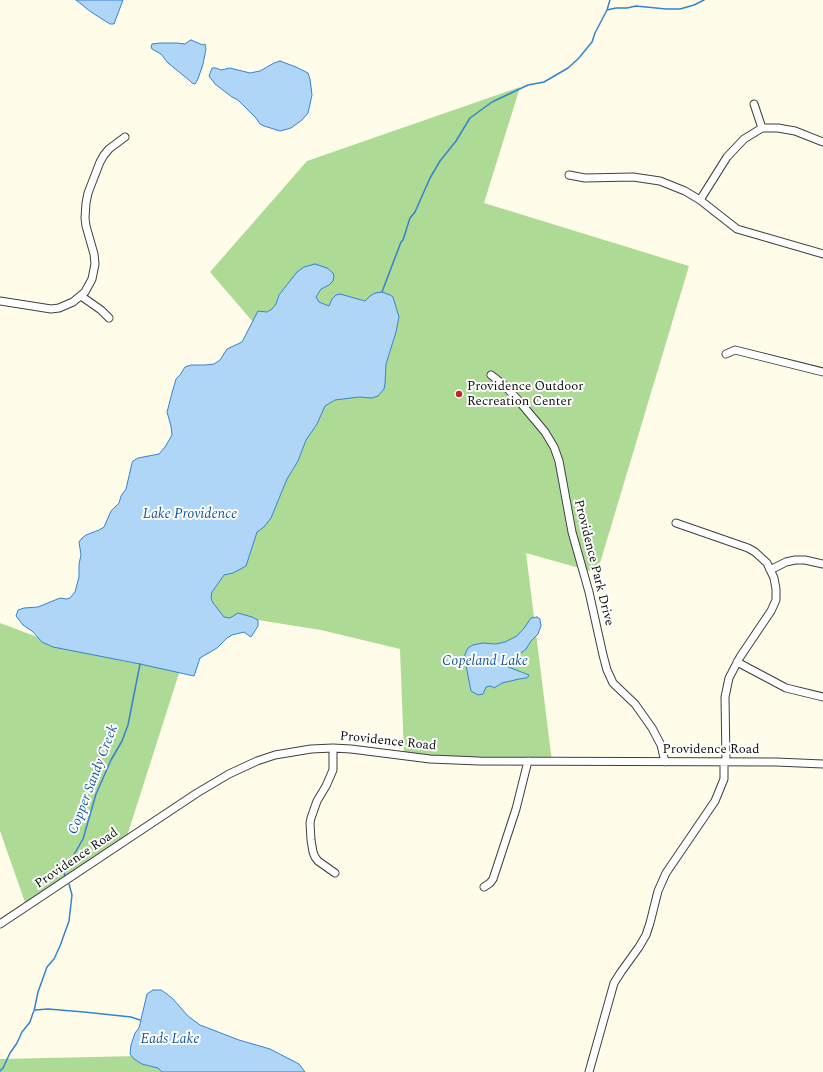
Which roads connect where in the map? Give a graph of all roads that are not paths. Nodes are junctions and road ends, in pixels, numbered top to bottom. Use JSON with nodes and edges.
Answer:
{"nodes":[{"id":1,"x":754,"y":104,"type":"dead end"},
{"id":2,"x":762,"y":128,"type":"junction"},
{"id":3,"x":125,"y":138,"type":"dead end"},
{"id":4,"x":823,"y":142,"type":"edge"},
{"id":5,"x":569,"y":176,"type":"dead end"},
{"id":6,"x":700,"y":200,"type":"junction"},
{"id":7,"x":823,"y":254,"type":"edge"},
{"id":8,"x":81,"y":296,"type":"junction"},
{"id":9,"x":0,"y":301,"type":"edge"},
{"id":10,"x":109,"y":318,"type":"dead end"},
{"id":11,"x":726,"y":354,"type":"dead end"},
{"id":12,"x":823,"y":372,"type":"edge"},
{"id":13,"x":491,"y":375,"type":"dead end"},
{"id":14,"x":676,"y":524,"type":"dead end"},
{"id":15,"x":823,"y":564,"type":"edge"},
{"id":16,"x":770,"y":570,"type":"junction"},
{"id":17,"x":737,"y":662,"type":"junction"},
{"id":18,"x":823,"y":697,"type":"edge"},
{"id":19,"x":333,"y":748,"type":"junction"},
{"id":20,"x":528,"y":761,"type":"junction"},
{"id":21,"x":665,"y":762,"type":"junction"},
{"id":22,"x":725,"y":762,"type":"junction"},
{"id":23,"x":823,"y":764,"type":"edge"},
{"id":24,"x":335,"y":873,"type":"dead end"},
{"id":25,"x":484,"y":887,"type":"dead end"},
{"id":26,"x":0,"y":924,"type":"edge"},
{"id":27,"x":589,"y":1072,"type":"edge"}],
"edges":[{"from":1,"to":2,"type":"street"},
{"from":2,"to":4,"type":"street"},
{"from":2,"to":6,"type":"street"},
{"from":3,"to":8,"type":"street"},
{"from":5,"to":6,"type":"street"},
{"from":6,"to":7,"type":"street"},
{"from":8,"to":9,"type":"street"},
{"from":8,"to":10,"type":"street"},
{"from":11,"to":12,"type":"street"},
{"from":13,"to":21,"type":"street","name":"Providence Park Drive"},
{"from":14,"to":16,"type":"street"},
{"from":15,"to":16,"type":"street"},
{"from":16,"to":17,"type":"street"},
{"from":17,"to":18,"type":"street"},
{"from":17,"to":22,"type":"street"},
{"from":19,"to":20,"type":"street","name":"Providence Road"},
{"from":19,"to":24,"type":"street"},
{"from":19,"to":26,"type":"street","name":"Providence Road"},
{"from":20,"to":21,"type":"street","name":"Providence Road"},
{"from":20,"to":25,"type":"street"},
{"from":21,"to":22,"type":"street","name":"Providence Road"},
{"from":22,"to":23,"type":"street","name":"Providence Road"},
{"from":22,"to":27,"type":"street"}]}
